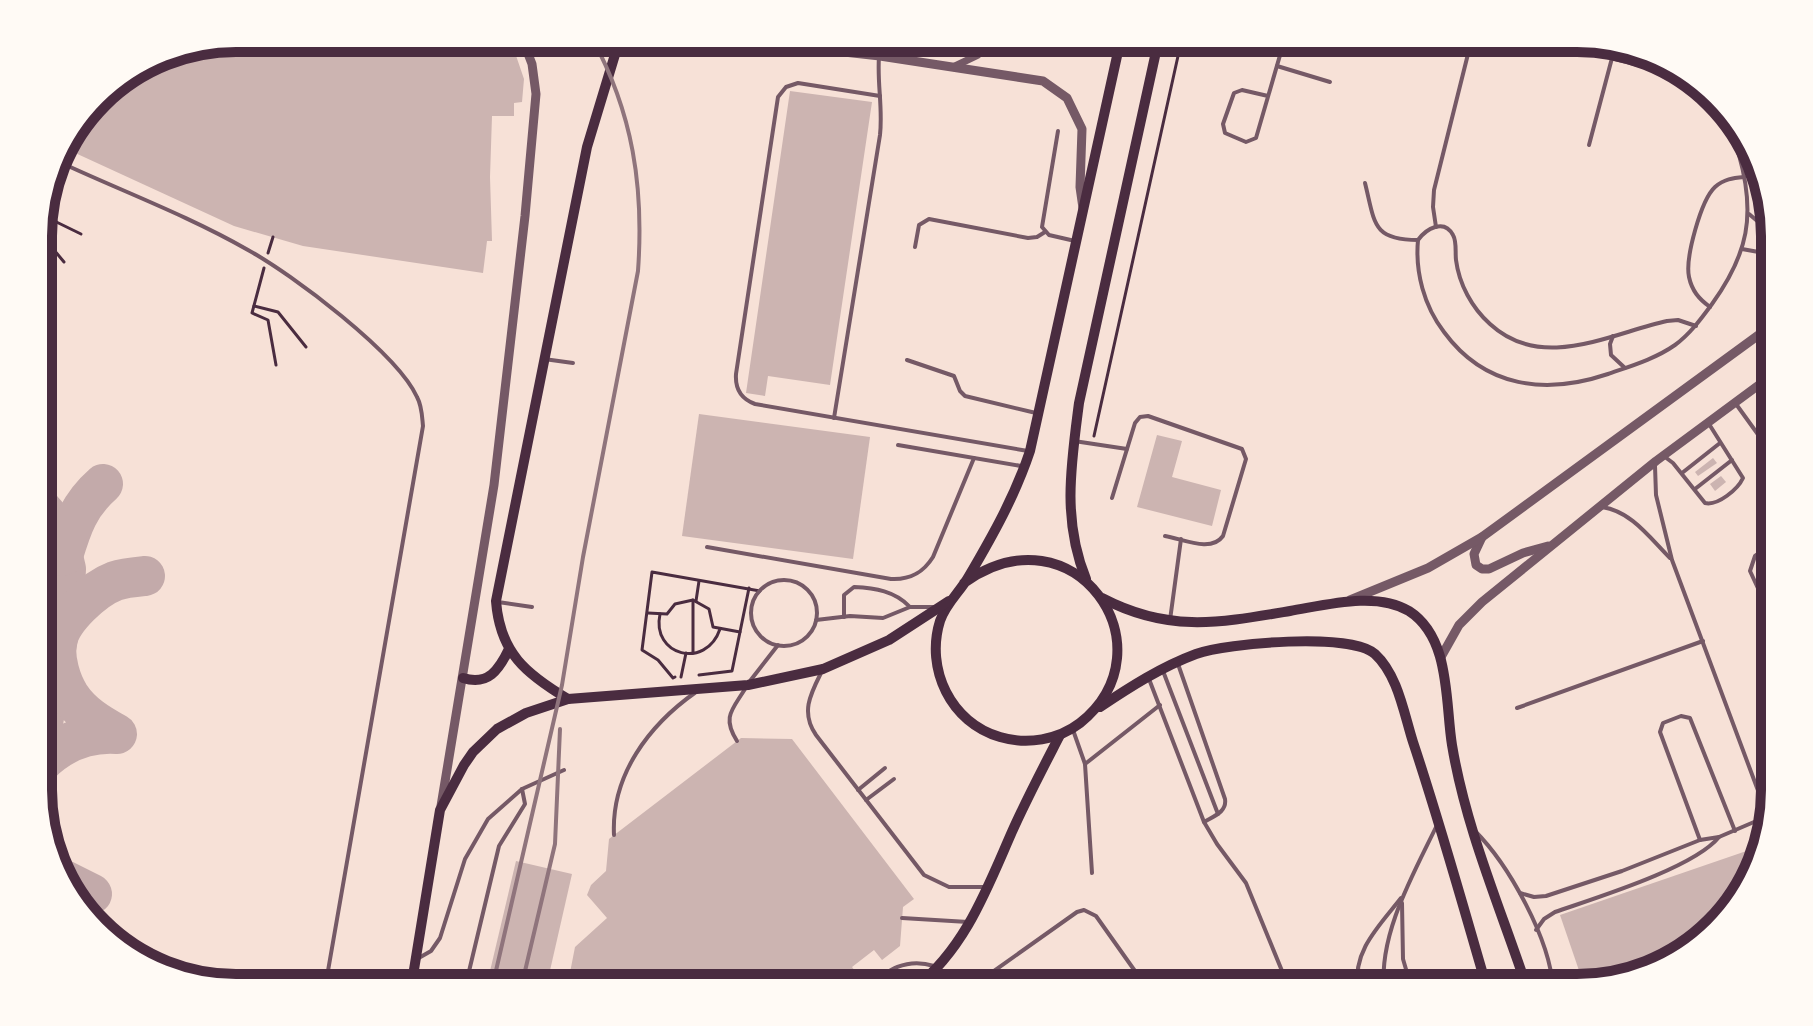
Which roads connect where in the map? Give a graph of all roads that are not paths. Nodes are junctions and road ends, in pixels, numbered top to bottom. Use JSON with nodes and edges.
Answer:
{"nodes":[{"id":1,"x":527,"y":52,"type":"edge"},
{"id":2,"x":616,"y":52,"type":"edge"},
{"id":3,"x":848,"y":52,"type":"edge"},
{"id":4,"x":981,"y":52,"type":"edge"},
{"id":5,"x":1118,"y":52,"type":"edge"},
{"id":6,"x":1156,"y":52,"type":"edge"},
{"id":7,"x":1281,"y":52,"type":"edge"},
{"id":8,"x":1468,"y":52,"type":"edge"},
{"id":9,"x":1595,"y":53,"type":"edge"},
{"id":10,"x":880,"y":56,"type":"junction"},
{"id":11,"x":1612,"y":58,"type":"junction"},
{"id":12,"x":1277,"y":66,"type":"junction"},
{"id":13,"x":953,"y":67,"type":"junction"},
{"id":14,"x":1658,"y":71,"type":"edge"},
{"id":15,"x":1330,"y":82,"type":"dead end"},
{"id":16,"x":880,"y":96,"type":"junction"},
{"id":17,"x":1268,"y":96,"type":"junction"},
{"id":18,"x":1058,"y":131,"type":"dead end"},
{"id":19,"x":1733,"y":139,"type":"edge"},
{"id":20,"x":1589,"y":145,"type":"dead end"},
{"id":21,"x":67,"y":165,"type":"edge"},
{"id":22,"x":1745,"y":177,"type":"junction"},
{"id":23,"x":1365,"y":183,"type":"dead end"},
{"id":24,"x":1083,"y":212,"type":"junction"},
{"id":25,"x":1748,"y":212,"type":"junction"},
{"id":26,"x":1761,"y":223,"type":"edge"},
{"id":27,"x":1436,"y":227,"type":"junction"},
{"id":28,"x":1045,"y":232,"type":"junction"},
{"id":29,"x":1418,"y":240,"type":"junction"},
{"id":30,"x":1077,"y":242,"type":"junction"},
{"id":31,"x":915,"y":247,"type":"dead end"},
{"id":32,"x":1742,"y":249,"type":"junction"},
{"id":33,"x":1761,"y":252,"type":"edge"},
{"id":34,"x":1710,"y":307,"type":"junction"},
{"id":35,"x":1696,"y":326,"type":"junction"},
{"id":36,"x":1761,"y":333,"type":"edge"},
{"id":37,"x":1615,"y":335,"type":"junction"},
{"id":38,"x":544,"y":359,"type":"junction"},
{"id":39,"x":907,"y":360,"type":"dead end"},
{"id":40,"x":573,"y":363,"type":"dead end"},
{"id":41,"x":1625,"y":368,"type":"junction"},
{"id":42,"x":1761,"y":383,"type":"edge"},
{"id":43,"x":1735,"y":402,"type":"junction"},
{"id":44,"x":1039,"y":413,"type":"junction"},
{"id":45,"x":834,"y":418,"type":"junction"},
{"id":46,"x":1709,"y":421,"type":"junction"},
{"id":47,"x":1761,"y":438,"type":"edge"},
{"id":48,"x":1074,"y":441,"type":"junction"},
{"id":49,"x":1720,"y":443,"type":"junction"},
{"id":50,"x":898,"y":445,"type":"dead end"},
{"id":51,"x":1127,"y":449,"type":"junction"},
{"id":52,"x":1030,"y":451,"type":"junction"},
{"id":53,"x":974,"y":458,"type":"junction"},
{"id":54,"x":1659,"y":458,"type":"junction"},
{"id":55,"x":1732,"y":460,"type":"junction"},
{"id":56,"x":1025,"y":467,"type":"junction"},
{"id":57,"x":1682,"y":473,"type":"junction"},
{"id":58,"x":1695,"y":489,"type":"junction"},
{"id":59,"x":1112,"y":498,"type":"dead end"},
{"id":60,"x":1598,"y":507,"type":"junction"},
{"id":61,"x":1165,"y":536,"type":"dead end"},
{"id":62,"x":1482,"y":537,"type":"junction"},
{"id":63,"x":1181,"y":539,"type":"junction"},
{"id":64,"x":1551,"y":545,"type":"junction"},
{"id":65,"x":707,"y":547,"type":"dead end"},
{"id":66,"x":1761,"y":552,"type":"edge"},
{"id":67,"x":1672,"y":560,"type":"junction"},
{"id":68,"x":1087,"y":581,"type":"junction"},
{"id":69,"x":964,"y":583,"type":"junction"},
{"id":70,"x":1761,"y":595,"type":"edge"},
{"id":71,"x":1102,"y":598,"type":"junction"},
{"id":72,"x":496,"y":601,"type":"junction"},
{"id":73,"x":1345,"y":602,"type":"junction"},
{"id":74,"x":945,"y":604,"type":"junction"},
{"id":75,"x":532,"y":607,"type":"dead end"},
{"id":76,"x":910,"y":607,"type":"junction"},
{"id":77,"x":844,"y":617,"type":"junction"},
{"id":78,"x":816,"y":620,"type":"junction"},
{"id":79,"x":1170,"y":622,"type":"junction"},
{"id":80,"x":1703,"y":641,"type":"junction"},
{"id":81,"x":778,"y":645,"type":"junction"},
{"id":82,"x":509,"y":649,"type":"junction"},
{"id":83,"x":1441,"y":657,"type":"junction"},
{"id":84,"x":1177,"y":662,"type":"junction"},
{"id":85,"x":823,"y":669,"type":"junction"},
{"id":86,"x":1162,"y":669,"type":"junction"},
{"id":87,"x":1148,"y":676,"type":"junction"},
{"id":88,"x":463,"y":678,"type":"junction"},
{"id":89,"x":748,"y":685,"type":"junction"},
{"id":90,"x":698,"y":690,"type":"junction"},
{"id":91,"x":568,"y":699,"type":"junction"},
{"id":92,"x":1160,"y":705,"type":"junction"},
{"id":93,"x":1517,"y":708,"type":"dead end"},
{"id":94,"x":1092,"y":713,"type":"junction"},
{"id":95,"x":1072,"y":729,"type":"junction"},
{"id":96,"x":1060,"y":735,"type":"junction"},
{"id":97,"x":737,"y":741,"type":"dead end"},
{"id":98,"x":1085,"y":764,"type":"junction"},
{"id":99,"x":885,"y":768,"type":"dead end"},
{"id":100,"x":564,"y":770,"type":"dead end"},
{"id":101,"x":894,"y":779,"type":"dead end"},
{"id":102,"x":522,"y":789,"type":"junction"},
{"id":103,"x":858,"y":790,"type":"junction"},
{"id":104,"x":1761,"y":797,"type":"edge"},
{"id":105,"x":866,"y":800,"type":"junction"},
{"id":106,"x":440,"y":810,"type":"junction"},
{"id":107,"x":1218,"y":814,"type":"junction"},
{"id":108,"x":1204,"y":822,"type":"junction"},
{"id":109,"x":1758,"y":822,"type":"edge"},
{"id":110,"x":1438,"y":823,"type":"junction"},
{"id":111,"x":1471,"y":826,"type":"junction"},
{"id":112,"x":1735,"y":831,"type":"junction"},
{"id":113,"x":614,"y":835,"type":"dead end"},
{"id":114,"x":1719,"y":837,"type":"junction"},
{"id":115,"x":1700,"y":840,"type":"junction"},
{"id":116,"x":1092,"y":873,"type":"dead end"},
{"id":117,"x":987,"y":887,"type":"junction"},
{"id":118,"x":1520,"y":893,"type":"junction"},
{"id":119,"x":1402,"y":896,"type":"junction"},
{"id":120,"x":902,"y":918,"type":"dead end"},
{"id":121,"x":971,"y":922,"type":"junction"},
{"id":122,"x":1536,"y":930,"type":"junction"},
{"id":123,"x":417,"y":959,"type":"junction"},
{"id":124,"x":938,"y":967,"type":"junction"},
{"id":125,"x":327,"y":974,"type":"edge"},
{"id":126,"x":414,"y":974,"type":"edge"},
{"id":127,"x":468,"y":974,"type":"edge"},
{"id":128,"x":882,"y":974,"type":"edge"},
{"id":129,"x":930,"y":974,"type":"edge"},
{"id":130,"x":990,"y":974,"type":"edge"},
{"id":131,"x":1137,"y":974,"type":"edge"},
{"id":132,"x":1283,"y":974,"type":"edge"},
{"id":133,"x":1358,"y":974,"type":"edge"},
{"id":134,"x":1383,"y":974,"type":"edge"},
{"id":135,"x":1407,"y":974,"type":"edge"},
{"id":136,"x":1483,"y":974,"type":"edge"},
{"id":137,"x":1522,"y":974,"type":"edge"},
{"id":138,"x":1551,"y":974,"type":"edge"}],
"edges":[{"from":1,"to":88,"type":"street"},
{"from":2,"to":38,"type":"main road"},
{"from":3,"to":10,"type":"street"},
{"from":4,"to":13,"type":"street"},
{"from":5,"to":24,"type":"main road"},
{"from":6,"to":48,"type":"main road"},
{"from":7,"to":12,"type":"lane"},
{"from":8,"to":27,"type":"lane"},
{"from":9,"to":11,"type":"lane"},
{"from":10,"to":13,"type":"street"},
{"from":10,"to":16,"type":"lane"},
{"from":11,"to":14,"type":"lane"},
{"from":11,"to":20,"type":"lane"},
{"from":12,"to":15,"type":"lane"},
{"from":12,"to":17,"type":"lane"},
{"from":13,"to":24,"type":"street"},
{"from":16,"to":45,"type":"lane"},
{"from":16,"to":45,"type":"lane"},
{"from":17,"to":17,"type":"lane"},
{"from":18,"to":28,"type":"lane"},
{"from":19,"to":22,"type":"lane"},
{"from":21,"to":125,"type":"lane"},
{"from":22,"to":25,"type":"lane"},
{"from":22,"to":34,"type":"lane"},
{"from":23,"to":29,"type":"lane"},
{"from":24,"to":30,"type":"main road"},
{"from":25,"to":26,"type":"lane"},
{"from":25,"to":32,"type":"lane"},
{"from":27,"to":29,"type":"lane"},
{"from":27,"to":37,"type":"lane"},
{"from":28,"to":30,"type":"lane"},
{"from":28,"to":31,"type":"lane"},
{"from":29,"to":41,"type":"lane"},
{"from":30,"to":44,"type":"main road"},
{"from":32,"to":33,"type":"lane"},
{"from":32,"to":34,"type":"lane"},
{"from":34,"to":35,"type":"lane"},
{"from":35,"to":37,"type":"lane"},
{"from":35,"to":41,"type":"lane"},
{"from":36,"to":62,"type":"street"},
{"from":37,"to":41,"type":"lane"},
{"from":38,"to":40,"type":"lane"},
{"from":38,"to":72,"type":"main road"},
{"from":39,"to":44,"type":"lane"},
{"from":42,"to":43,"type":"street"},
{"from":43,"to":46,"type":"street"},
{"from":43,"to":47,"type":"lane"},
{"from":44,"to":52,"type":"main road"},
{"from":45,"to":52,"type":"lane"},
{"from":46,"to":49,"type":"lane"},
{"from":46,"to":54,"type":"street"},
{"from":48,"to":51,"type":"lane"},
{"from":48,"to":68,"type":"main road"},
{"from":49,"to":55,"type":"lane"},
{"from":49,"to":57,"type":"lane"},
{"from":50,"to":53,"type":"lane"},
{"from":51,"to":59,"type":"lane"},
{"from":51,"to":63,"type":"lane"},
{"from":52,"to":56,"type":"main road"},
{"from":53,"to":56,"type":"lane"},
{"from":53,"to":65,"type":"lane"},
{"from":54,"to":57,"type":"lane"},
{"from":54,"to":60,"type":"street"},
{"from":54,"to":67,"type":"lane"},
{"from":55,"to":58,"type":"lane"},
{"from":55,"to":58,"type":"lane"},
{"from":56,"to":69,"type":"main road"},
{"from":57,"to":58,"type":"lane"},
{"from":60,"to":64,"type":"street"},
{"from":60,"to":67,"type":"lane"},
{"from":61,"to":63,"type":"lane"},
{"from":62,"to":64,"type":"street"},
{"from":62,"to":73,"type":"street"},
{"from":63,"to":79,"type":"lane"},
{"from":64,"to":83,"type":"street"},
{"from":66,"to":70,"type":"lane"},
{"from":67,"to":80,"type":"lane"},
{"from":68,"to":69,"type":"main road"},
{"from":68,"to":71,"type":"main road"},
{"from":69,"to":74,"type":"main road"},
{"from":71,"to":79,"type":"main road"},
{"from":71,"to":94,"type":"main road"},
{"from":72,"to":75,"type":"lane"},
{"from":72,"to":82,"type":"main road"},
{"from":73,"to":79,"type":"main road"},
{"from":73,"to":83,"type":"main road"},
{"from":74,"to":76,"type":"lane"},
{"from":74,"to":85,"type":"main road"},
{"from":74,"to":96,"type":"main road"},
{"from":76,"to":77,"type":"lane"},
{"from":76,"to":77,"type":"lane"},
{"from":77,"to":78,"type":"lane"},
{"from":78,"to":81,"type":"lane"},
{"from":78,"to":81,"type":"lane"},
{"from":80,"to":93,"type":"lane"},
{"from":80,"to":104,"type":"lane"},
{"from":81,"to":89,"type":"lane"},
{"from":82,"to":88,"type":"main road"},
{"from":82,"to":91,"type":"main road"},
{"from":83,"to":111,"type":"main road"},
{"from":84,"to":86,"type":"main road"},
{"from":84,"to":107,"type":"lane"},
{"from":84,"to":110,"type":"main road"},
{"from":85,"to":89,"type":"main road"},
{"from":85,"to":103,"type":"lane"},
{"from":86,"to":87,"type":"main road"},
{"from":86,"to":107,"type":"lane"},
{"from":87,"to":92,"type":"lane"},
{"from":87,"to":94,"type":"main road"},
{"from":88,"to":106,"type":"street"},
{"from":89,"to":90,"type":"main road"},
{"from":89,"to":97,"type":"lane"},
{"from":90,"to":91,"type":"main road"},
{"from":90,"to":113,"type":"lane"},
{"from":91,"to":106,"type":"main road"},
{"from":92,"to":98,"type":"lane"},
{"from":92,"to":108,"type":"lane"},
{"from":94,"to":95,"type":"main road"},
{"from":95,"to":96,"type":"main road"},
{"from":95,"to":98,"type":"lane"},
{"from":96,"to":117,"type":"main road"},
{"from":98,"to":116,"type":"lane"},
{"from":99,"to":103,"type":"lane"},
{"from":100,"to":102,"type":"lane"},
{"from":101,"to":105,"type":"lane"},
{"from":102,"to":123,"type":"lane"},
{"from":102,"to":127,"type":"lane"},
{"from":103,"to":105,"type":"lane"},
{"from":105,"to":117,"type":"lane"},
{"from":106,"to":123,"type":"main road"},
{"from":107,"to":108,"type":"lane"},
{"from":108,"to":132,"type":"lane"},
{"from":109,"to":112,"type":"lane"},
{"from":110,"to":119,"type":"lane"},
{"from":110,"to":136,"type":"main road"},
{"from":111,"to":118,"type":"lane"},
{"from":111,"to":137,"type":"main road"},
{"from":112,"to":114,"type":"lane"},
{"from":112,"to":115,"type":"lane"},
{"from":114,"to":115,"type":"lane"},
{"from":114,"to":122,"type":"lane"},
{"from":115,"to":118,"type":"lane"},
{"from":117,"to":121,"type":"main road"},
{"from":118,"to":122,"type":"lane"},
{"from":119,"to":133,"type":"lane"},
{"from":119,"to":134,"type":"lane"},
{"from":119,"to":135,"type":"lane"},
{"from":120,"to":121,"type":"lane"},
{"from":121,"to":124,"type":"main road"},
{"from":122,"to":138,"type":"lane"},
{"from":123,"to":126,"type":"main road"},
{"from":124,"to":128,"type":"lane"},
{"from":124,"to":129,"type":"main road"},
{"from":130,"to":131,"type":"lane"}]}
